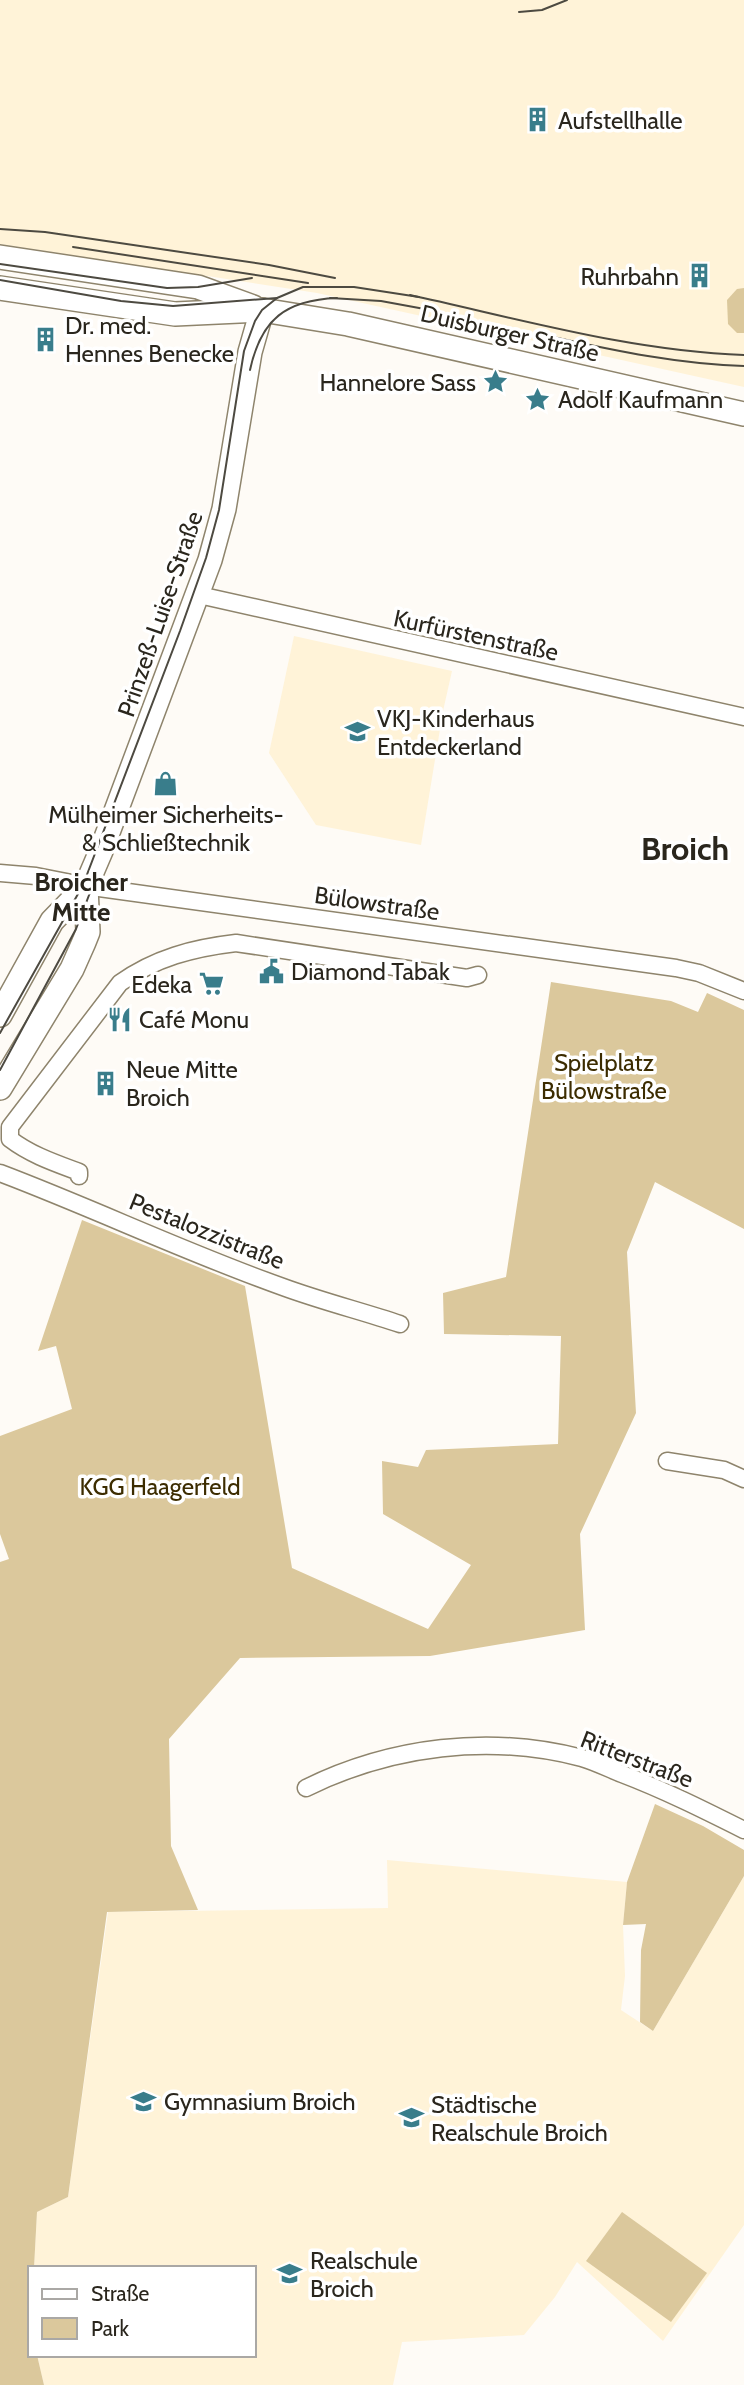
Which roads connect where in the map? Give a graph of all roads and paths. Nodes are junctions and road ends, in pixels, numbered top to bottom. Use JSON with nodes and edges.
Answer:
{"nodes":[{"id":1,"x":0,"y":257,"type":"edge"},
{"id":2,"x":0,"y":288,"type":"edge"},
{"id":3,"x":262,"y":310,"type":"junction"},
{"id":4,"x":744,"y":414,"type":"edge"},
{"id":5,"x":199,"y":595,"type":"junction"},
{"id":6,"x":744,"y":717,"type":"edge"},
{"id":7,"x":0,"y":873,"type":"edge"},
{"id":8,"x":86,"y":886,"type":"junction"},
{"id":9,"x":478,"y":975,"type":"dead end"},
{"id":10,"x":744,"y":992,"type":"edge"},
{"id":11,"x":0,"y":1016,"type":"edge"},
{"id":12,"x":0,"y":1088,"type":"edge"},
{"id":13,"x":0,"y":1173,"type":"edge"},
{"id":14,"x":79,"y":1176,"type":"dead end"},
{"id":15,"x":400,"y":1324,"type":"dead end"},
{"id":16,"x":667,"y":1461,"type":"dead end"},
{"id":17,"x":744,"y":1479,"type":"edge"},
{"id":18,"x":306,"y":1788,"type":"dead end"},
{"id":19,"x":744,"y":1830,"type":"edge"}],
"edges":[{"from":1,"to":3,"type":"main road","name":"Duisburger Straße"},
{"from":2,"to":3,"type":"main road","name":"Duisburger Straße"},
{"from":3,"to":4,"type":"main road","name":"Duisburger Straße"},
{"from":3,"to":5,"type":"main road","name":"Prinzeß-Luise-Straße"},
{"from":5,"to":6,"type":"street","name":"Kurfürstenstraße"},
{"from":5,"to":8,"type":"main road","name":"Prinzeß-Luise-Straße"},
{"from":7,"to":8,"type":"street","name":"Bülowstraße"},
{"from":8,"to":10,"type":"street","name":"Bülowstraße"},
{"from":8,"to":11,"type":"main road","name":"Prinzeß-Luise-Straße"},
{"from":8,"to":12,"type":"main road","name":"Prinzeß-Luise-Straße"},
{"from":9,"to":14,"type":"street"},
{"from":13,"to":15,"type":"street","name":"Pestalozzistraße"},
{"from":16,"to":17,"type":"street"},
{"from":18,"to":19,"type":"street","name":"Ritterstraße"}]}
